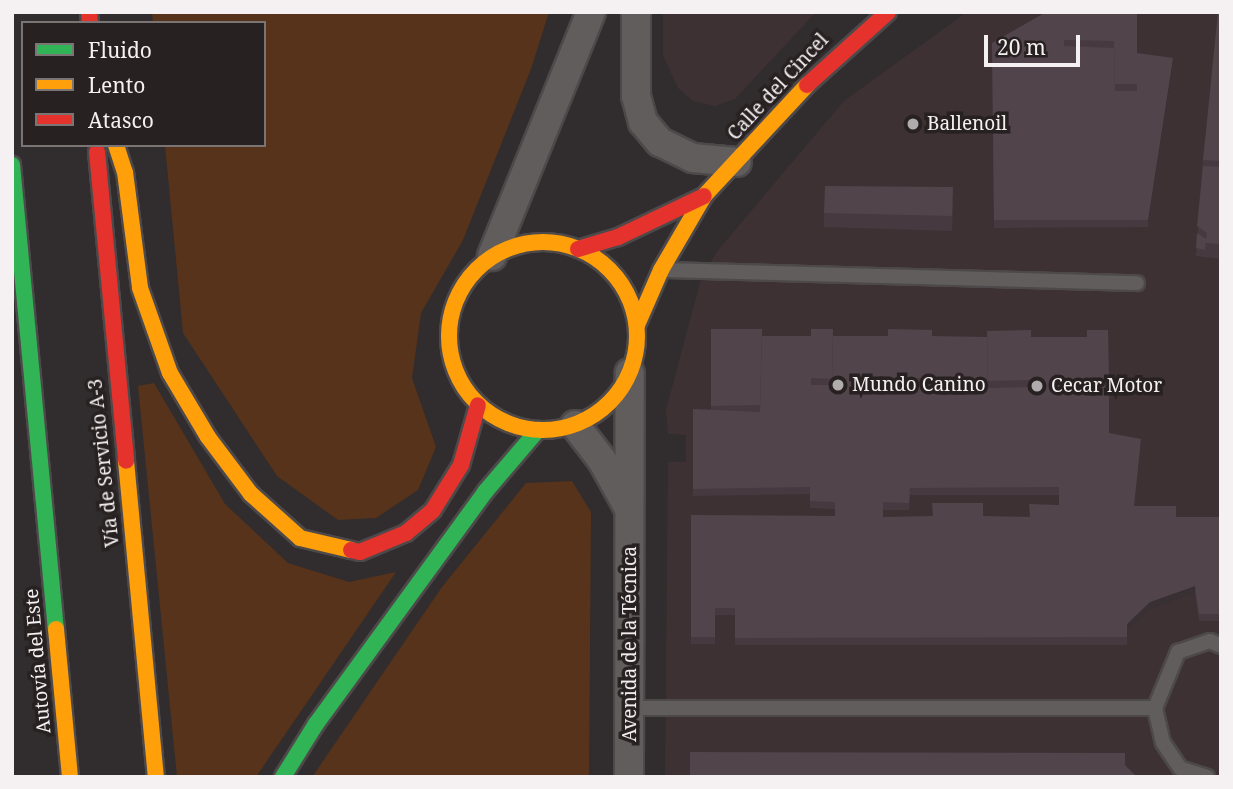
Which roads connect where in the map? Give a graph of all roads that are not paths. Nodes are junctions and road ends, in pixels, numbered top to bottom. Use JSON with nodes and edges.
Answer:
{"nodes":[{"id":1,"x":591,"y":12,"type":"edge"},
{"id":2,"x":636,"y":12,"type":"edge"},
{"id":3,"x":888,"y":12,"type":"edge"},
{"id":4,"x":97,"y":147,"type":"edge"},
{"id":5,"x":117,"y":147,"type":"edge"},
{"id":6,"x":737,"y":162,"type":"junction"},
{"id":7,"x":12,"y":165,"type":"edge"},
{"id":8,"x":704,"y":196,"type":"junction"},
{"id":9,"x":578,"y":249,"type":"junction"},
{"id":10,"x":492,"y":256,"type":"junction"},
{"id":11,"x":661,"y":270,"type":"junction"},
{"id":12,"x":1137,"y":284,"type":"dead end"},
{"id":13,"x":636,"y":325,"type":"junction"},
{"id":14,"x":630,"y":373,"type":"junction"},
{"id":15,"x":478,"y":405,"type":"junction"},
{"id":16,"x":575,"y":425,"type":"junction"},
{"id":17,"x":538,"y":430,"type":"junction"},
{"id":18,"x":630,"y":512,"type":"junction"},
{"id":19,"x":1221,"y":646,"type":"edge"},
{"id":20,"x":630,"y":708,"type":"junction"},
{"id":21,"x":1155,"y":708,"type":"junction"},
{"id":22,"x":1221,"y":773,"type":"edge"},
{"id":23,"x":70,"y":777,"type":"edge"},
{"id":24,"x":156,"y":777,"type":"edge"},
{"id":25,"x":283,"y":777,"type":"edge"},
{"id":26,"x":629,"y":777,"type":"edge"},
{"id":27,"x":1209,"y":777,"type":"edge"}],
"edges":[{"from":1,"to":10,"type":"street"},
{"from":2,"to":6,"type":"street"},
{"from":3,"to":6,"type":"main road","name":"Calle del Cincel"},
{"from":4,"to":24,"type":"main road","name":"Vía de Servicio A-3"},
{"from":5,"to":15,"type":"main road"},
{"from":6,"to":8,"type":"main road","name":"Calle del Cincel"},
{"from":7,"to":23,"type":"main road","name":"Autovía del Este"},
{"from":8,"to":9,"type":"main road"},
{"from":8,"to":11,"type":"main road"},
{"from":9,"to":10,"type":"main road"},
{"from":9,"to":13,"type":"main road"},
{"from":10,"to":15,"type":"main road"},
{"from":11,"to":12,"type":"lane"},
{"from":11,"to":13,"type":"main road"},
{"from":13,"to":14,"type":"main road"},
{"from":14,"to":16,"type":"main road"},
{"from":14,"to":18,"type":"street","name":"Avenida de la Técnica"},
{"from":15,"to":17,"type":"main road"},
{"from":16,"to":17,"type":"main road"},
{"from":16,"to":18,"type":"street","name":"Avenida de la Técnica"},
{"from":17,"to":25,"type":"main road"},
{"from":18,"to":20,"type":"street","name":"Avenida de la Técnica"},
{"from":19,"to":21,"type":"lane"},
{"from":20,"to":21,"type":"lane"},
{"from":20,"to":26,"type":"street","name":"Avenida de la Técnica"},
{"from":21,"to":27,"type":"lane"},
{"from":22,"to":27,"type":"lane"}]}
